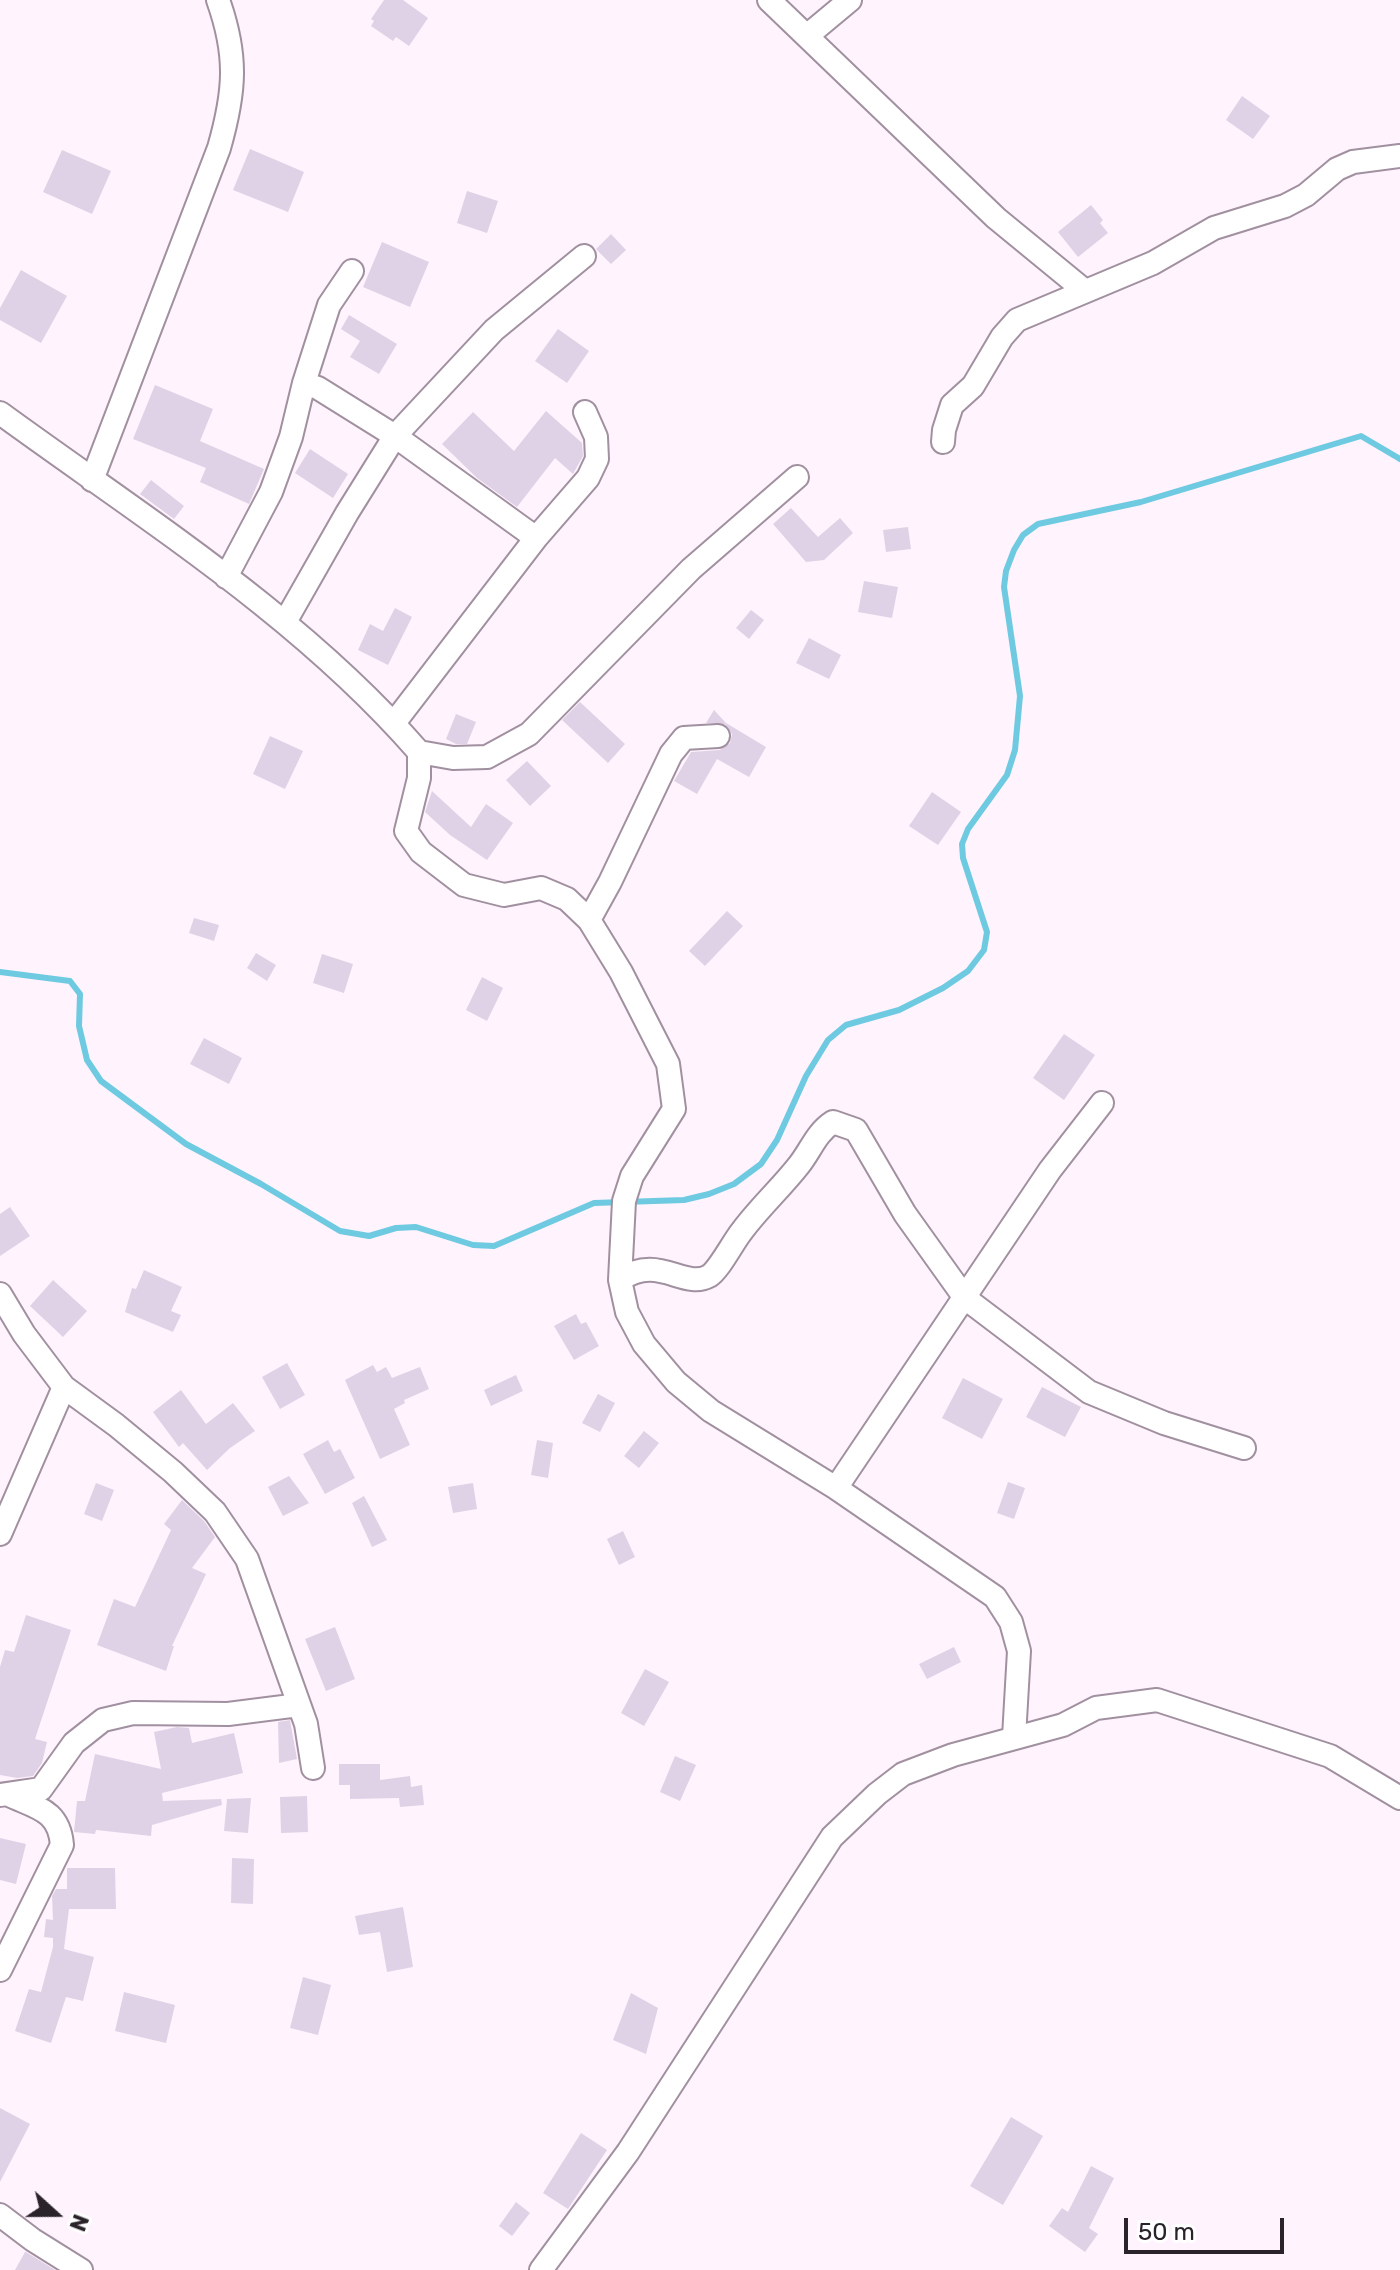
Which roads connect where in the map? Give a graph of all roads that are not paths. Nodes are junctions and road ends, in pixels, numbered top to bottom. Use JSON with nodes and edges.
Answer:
{"nodes":[{"id":1,"x":218,"y":0,"type":"edge"},
{"id":2,"x":769,"y":0,"type":"edge"},
{"id":3,"x":850,"y":0,"type":"edge"},
{"id":4,"x":808,"y":35,"type":"junction"},
{"id":5,"x":1400,"y":156,"type":"edge"},
{"id":6,"x":584,"y":256,"type":"dead end"},
{"id":7,"x":352,"y":271,"type":"dead end"},
{"id":8,"x":1085,"y":291,"type":"junction"},
{"id":9,"x":304,"y":383,"type":"junction"},
{"id":10,"x":585,"y":412,"type":"dead end"},
{"id":11,"x":0,"y":413,"type":"edge"},
{"id":12,"x":395,"y":436,"type":"junction"},
{"id":13,"x":943,"y":442,"type":"dead end"},
{"id":14,"x":797,"y":477,"type":"dead end"},
{"id":15,"x":92,"y":480,"type":"junction"},
{"id":16,"x":536,"y":538,"type":"junction"},
{"id":17,"x":226,"y":577,"type":"junction"},
{"id":18,"x":285,"y":622,"type":"junction"},
{"id":19,"x":394,"y":723,"type":"junction"},
{"id":20,"x":718,"y":736,"type":"dead end"},
{"id":21,"x":419,"y":752,"type":"junction"},
{"id":22,"x":589,"y":920,"type":"junction"},
{"id":23,"x":1102,"y":1103,"type":"dead end"},
{"id":24,"x":620,"y":1280,"type":"junction"},
{"id":25,"x":0,"y":1294,"type":"edge"},
{"id":26,"x":965,"y":1298,"type":"junction"},
{"id":27,"x":64,"y":1387,"type":"junction"},
{"id":28,"x":1244,"y":1448,"type":"dead end"},
{"id":29,"x":836,"y":1488,"type":"junction"},
{"id":30,"x":0,"y":1534,"type":"edge"},
{"id":31,"x":299,"y":1705,"type":"junction"},
{"id":32,"x":1014,"y":1737,"type":"junction"},
{"id":33,"x":313,"y":1768,"type":"dead end"},
{"id":34,"x":4,"y":1795,"type":"edge"},
{"id":35,"x":1400,"y":1798,"type":"edge"},
{"id":36,"x":0,"y":1970,"type":"edge"},
{"id":37,"x":0,"y":2215,"type":"edge"},
{"id":38,"x":81,"y":2270,"type":"edge"},
{"id":39,"x":541,"y":2270,"type":"edge"}],
"edges":[{"from":1,"to":15,"type":"street"},
{"from":2,"to":4,"type":"street"},
{"from":3,"to":4,"type":"street"},
{"from":4,"to":8,"type":"street"},
{"from":5,"to":8,"type":"street"},
{"from":6,"to":12,"type":"street"},
{"from":7,"to":9,"type":"street"},
{"from":8,"to":13,"type":"street"},
{"from":9,"to":12,"type":"street"},
{"from":9,"to":17,"type":"street"},
{"from":10,"to":16,"type":"street"},
{"from":11,"to":15,"type":"street"},
{"from":12,"to":16,"type":"street"},
{"from":12,"to":18,"type":"street"},
{"from":14,"to":21,"type":"street"},
{"from":15,"to":17,"type":"street"},
{"from":16,"to":19,"type":"street"},
{"from":17,"to":18,"type":"street"},
{"from":18,"to":19,"type":"street"},
{"from":19,"to":21,"type":"street"},
{"from":20,"to":22,"type":"street"},
{"from":21,"to":22,"type":"street"},
{"from":22,"to":24,"type":"street"},
{"from":23,"to":26,"type":"street"},
{"from":24,"to":26,"type":"street"},
{"from":24,"to":29,"type":"street"},
{"from":25,"to":27,"type":"street"},
{"from":26,"to":28,"type":"street"},
{"from":26,"to":29,"type":"street"},
{"from":27,"to":30,"type":"street"},
{"from":27,"to":31,"type":"street"},
{"from":29,"to":32,"type":"street"},
{"from":31,"to":33,"type":"street"},
{"from":31,"to":34,"type":"street"},
{"from":32,"to":35,"type":"street"},
{"from":32,"to":39,"type":"street"},
{"from":34,"to":36,"type":"street"},
{"from":37,"to":38,"type":"street"}]}
